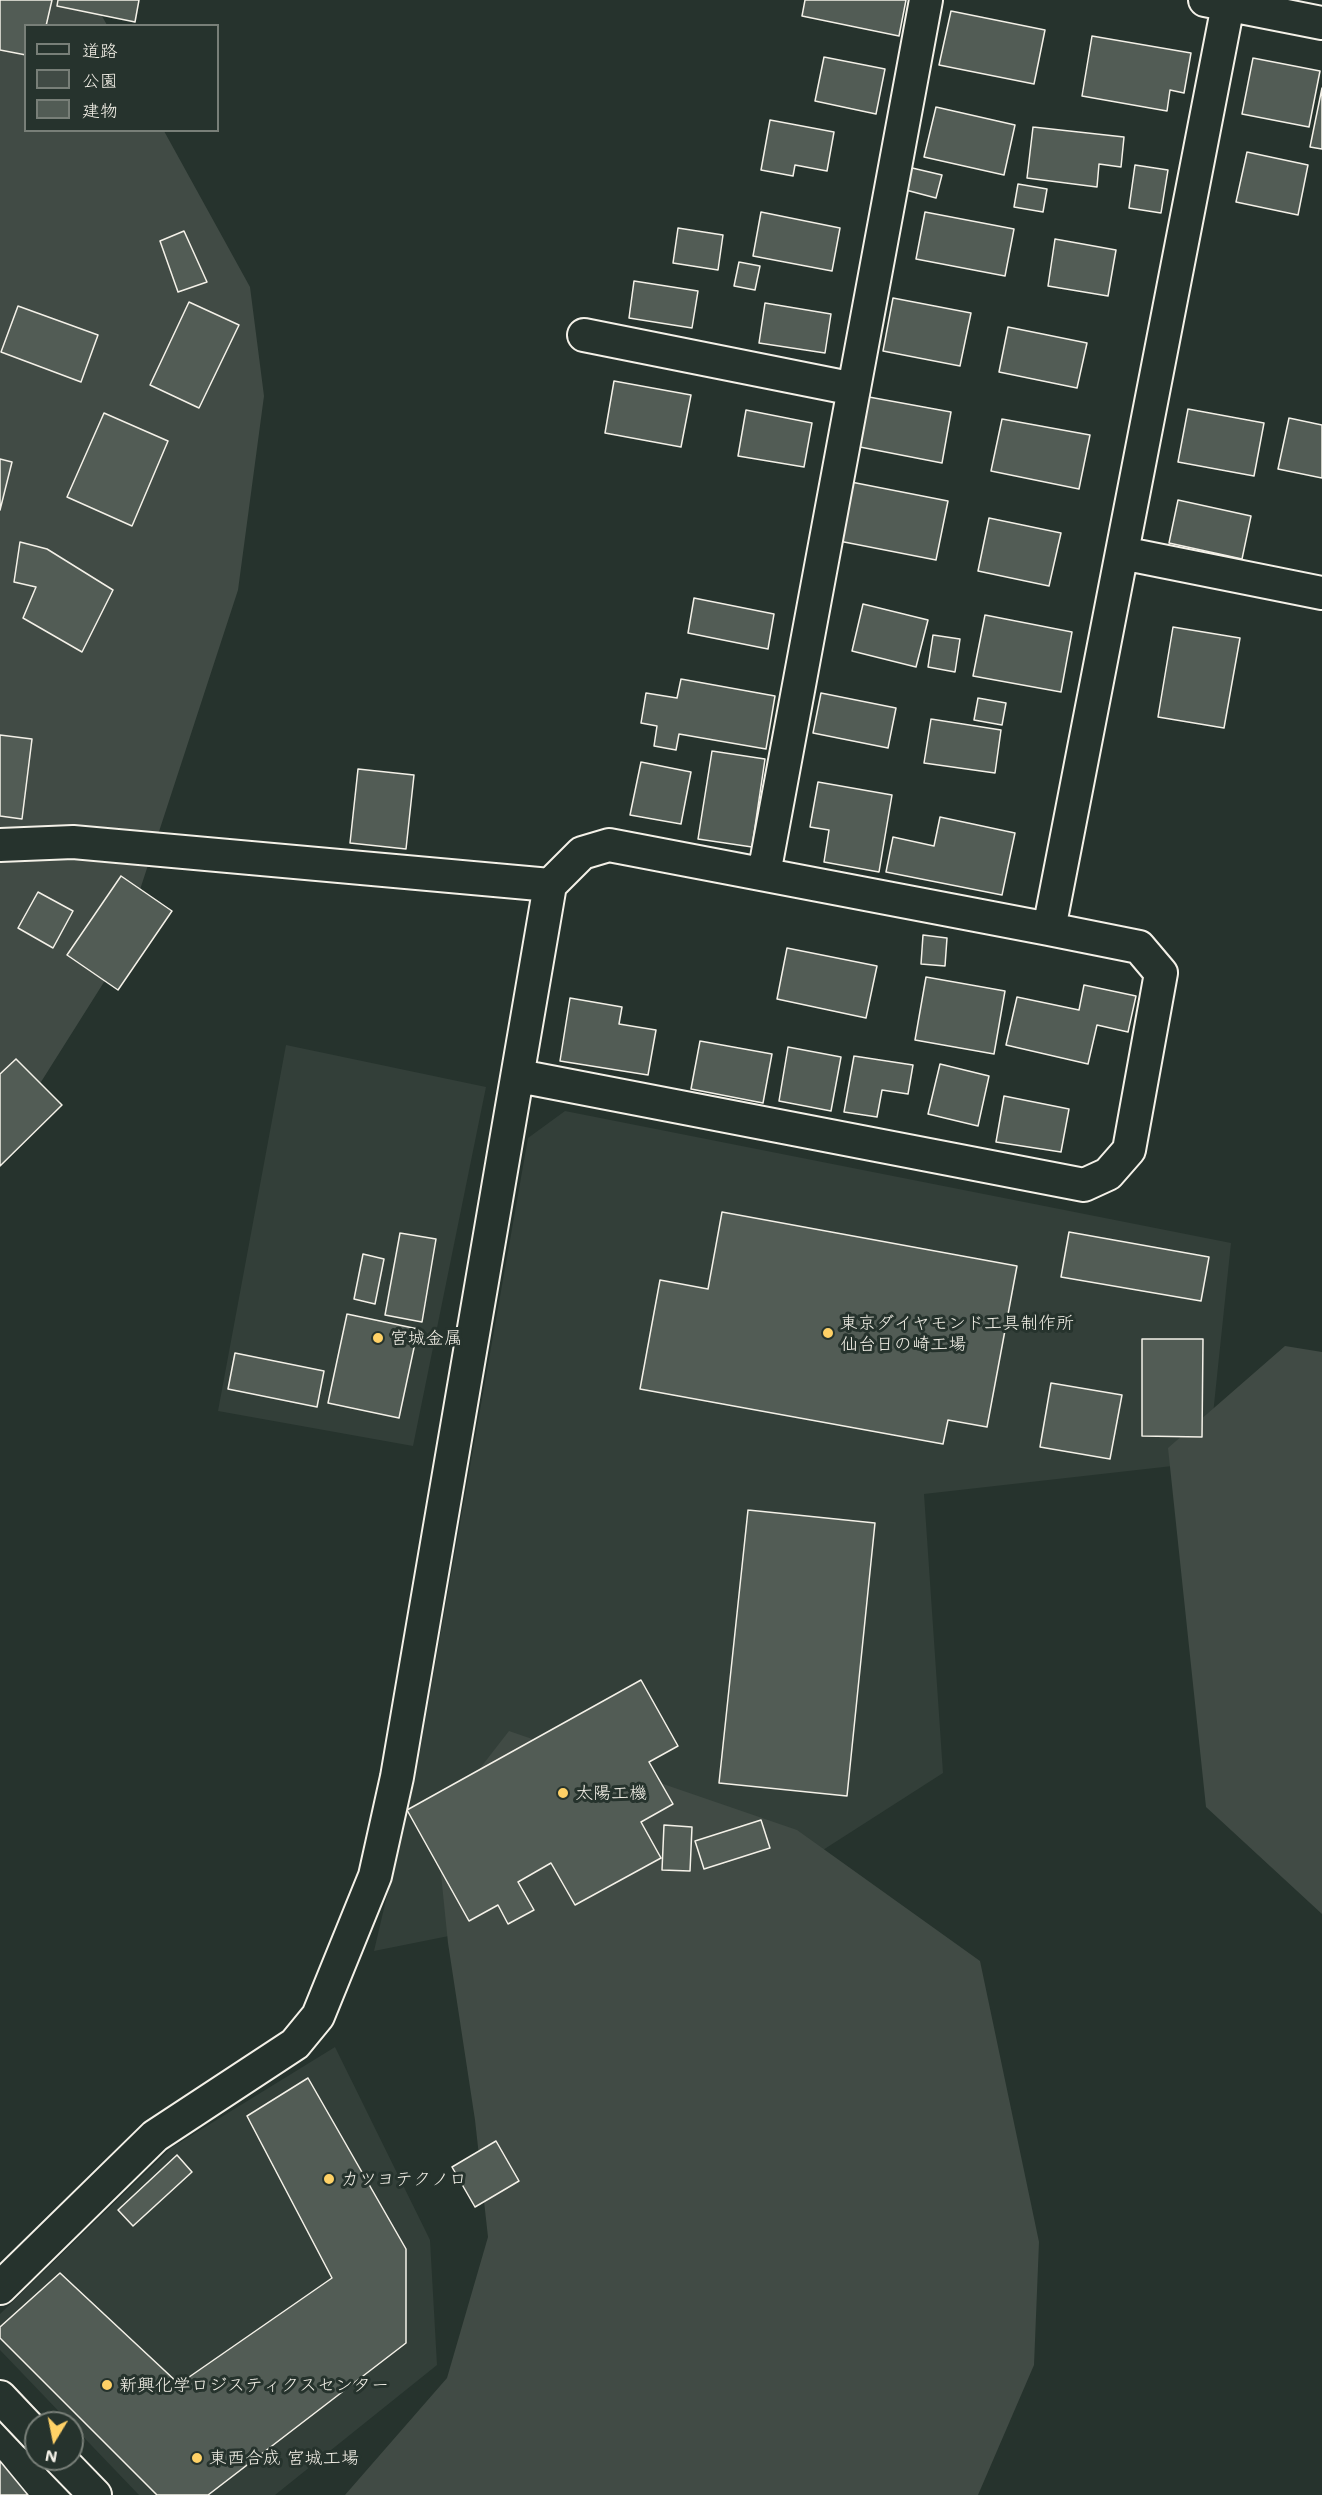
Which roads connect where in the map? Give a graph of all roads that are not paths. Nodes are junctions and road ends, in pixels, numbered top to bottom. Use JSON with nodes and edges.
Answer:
{"nodes":[{"id":1,"x":926,"y":0,"type":"edge"},
{"id":2,"x":1216,"y":2,"type":"edge"},
{"id":3,"x":1322,"y":22,"type":"edge"},
{"id":4,"x":584,"y":335,"type":"dead end"},
{"id":5,"x":854,"y":389,"type":"junction"},
{"id":6,"x":1122,"y":554,"type":"junction"},
{"id":7,"x":1322,"y":593,"type":"edge"},
{"id":8,"x":0,"y":845,"type":"edge"},
{"id":9,"x":764,"y":874,"type":"junction"},
{"id":10,"x":550,"y":885,"type":"junction"},
{"id":11,"x":1049,"y":929,"type":"junction"},
{"id":12,"x":519,"y":1076,"type":"junction"},
{"id":13,"x":0,"y":2288,"type":"edge"},
{"id":14,"x":0,"y":2397,"type":"edge"},
{"id":15,"x":24,"y":2422,"type":"edge"},
{"id":16,"x":72,"y":2471,"type":"edge"},
{"id":17,"x":95,"y":2495,"type":"edge"}],
"edges":[{"from":1,"to":5,"type":"street"},
{"from":2,"to":3,"type":"street"},
{"from":2,"to":6,"type":"street"},
{"from":4,"to":5,"type":"street"},
{"from":5,"to":9,"type":"street"},
{"from":6,"to":7,"type":"street"},
{"from":6,"to":11,"type":"street"},
{"from":8,"to":10,"type":"street"},
{"from":9,"to":10,"type":"street"},
{"from":9,"to":11,"type":"street"},
{"from":10,"to":12,"type":"street"},
{"from":11,"to":12,"type":"street"},
{"from":12,"to":13,"type":"street"},
{"from":14,"to":15,"type":"street"},
{"from":16,"to":17,"type":"street"}]}
